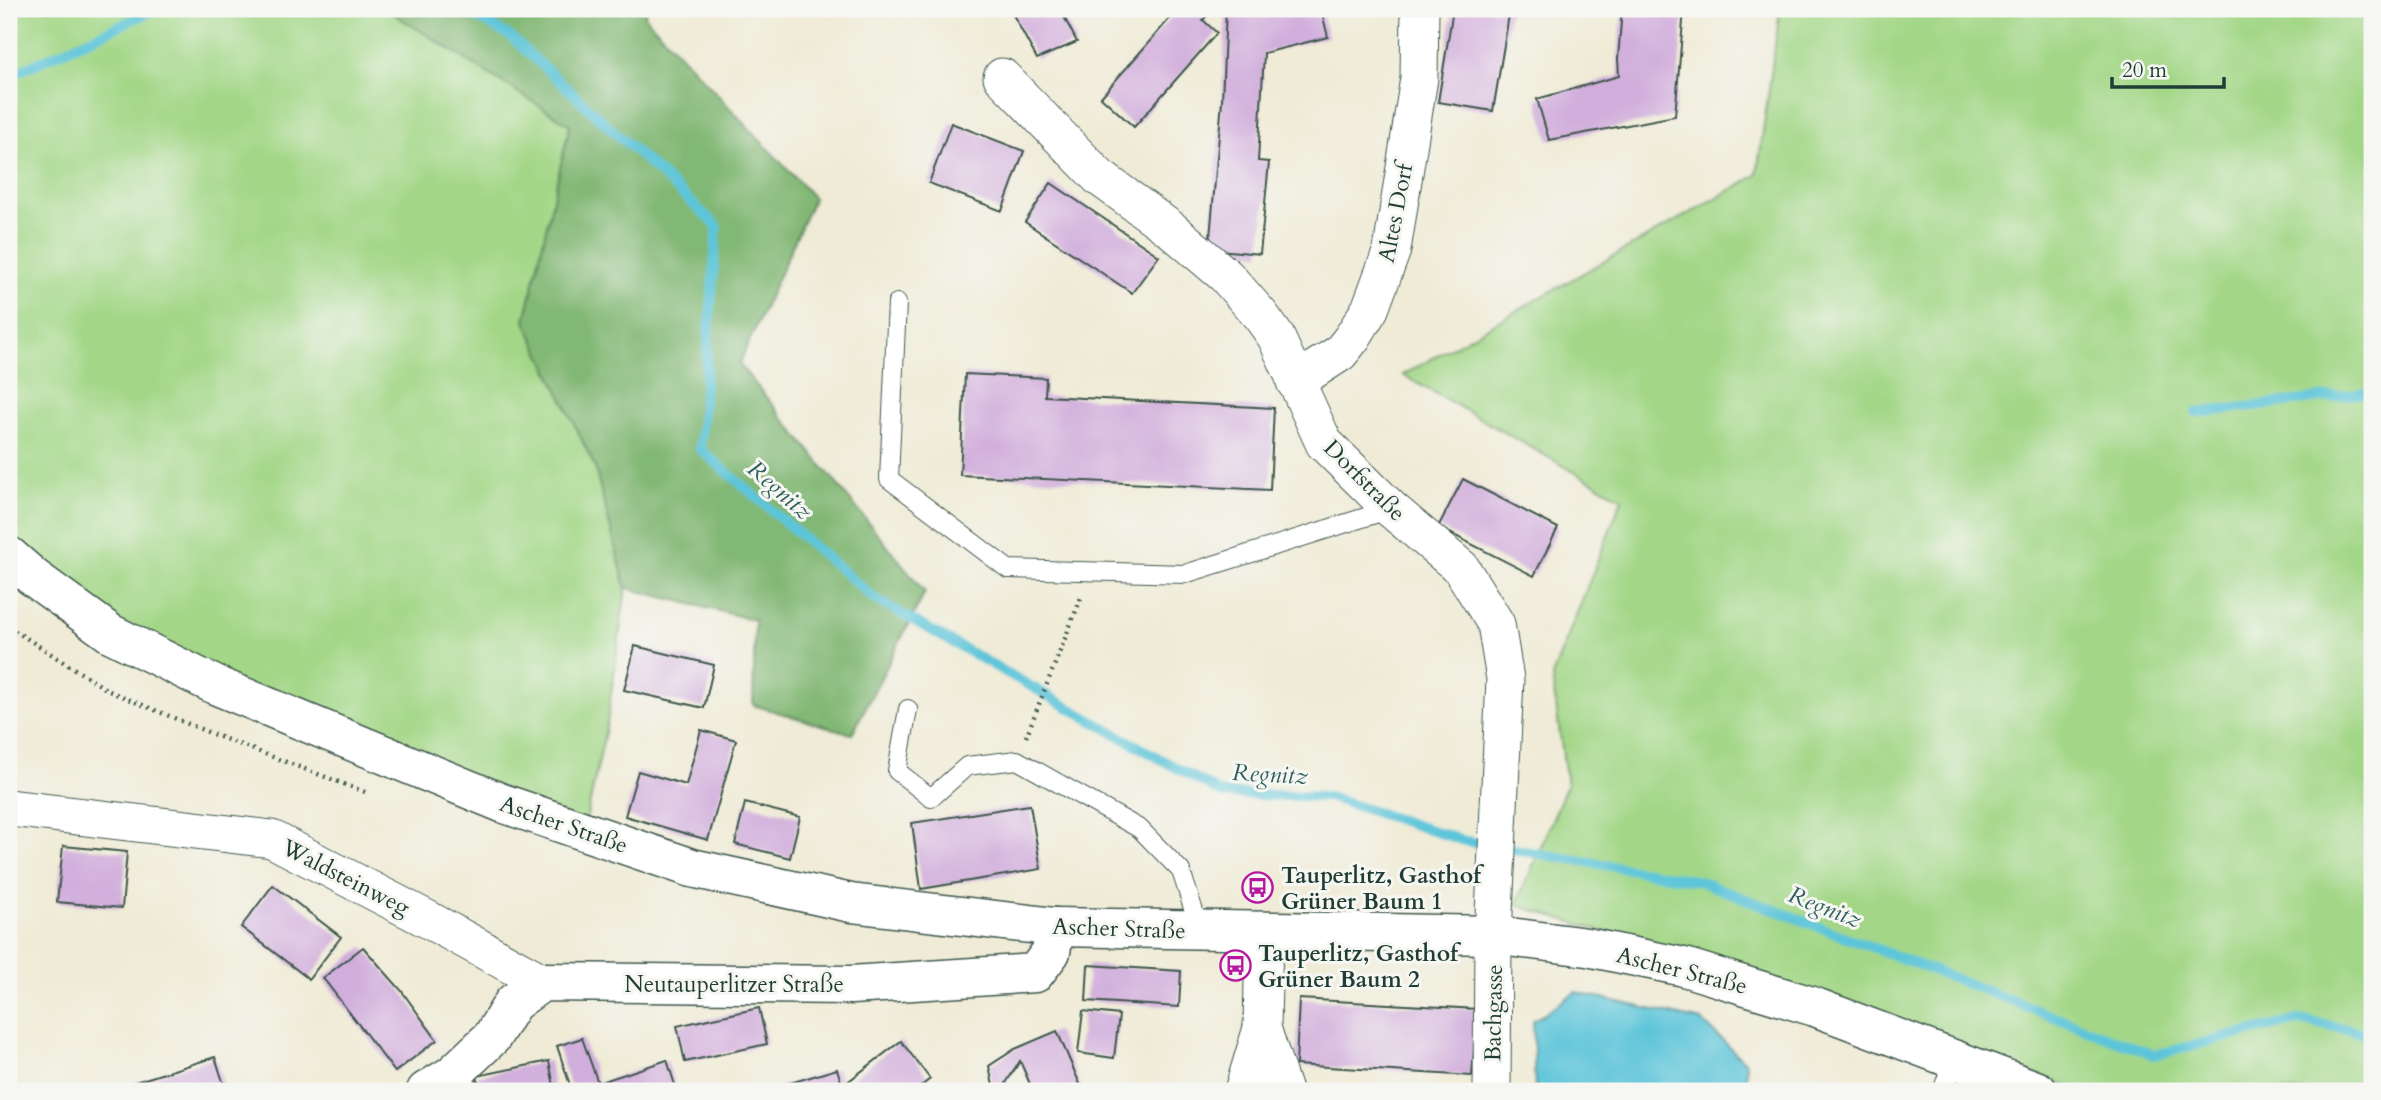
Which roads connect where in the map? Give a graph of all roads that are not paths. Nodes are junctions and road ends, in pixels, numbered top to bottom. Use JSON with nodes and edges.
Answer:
{"nodes":[{"id":1,"x":1420,"y":9,"type":"edge"},
{"id":2,"x":1002,"y":77,"type":"dead end"},
{"id":3,"x":897,"y":303,"type":"dead end"},
{"id":4,"x":1295,"y":382,"type":"junction"},
{"id":5,"x":1391,"y":509,"type":"junction"},
{"id":6,"x":9,"y":556,"type":"edge"},
{"id":7,"x":908,"y":709,"type":"dead end"},
{"id":8,"x":9,"y":808,"type":"edge"},
{"id":9,"x":1055,"y":927,"type":"junction"},
{"id":10,"x":1200,"y":930,"type":"junction"},
{"id":11,"x":1264,"y":932,"type":"junction"},
{"id":12,"x":1493,"y":935,"type":"junction"},
{"id":13,"x":542,"y":982,"type":"junction"},
{"id":14,"x":1262,"y":1028,"type":"junction"},
{"id":15,"x":1948,"y":1075,"type":"edge"},
{"id":16,"x":426,"y":1091,"type":"edge"},
{"id":17,"x":1243,"y":1091,"type":"edge"},
{"id":18,"x":1283,"y":1091,"type":"edge"},
{"id":19,"x":1492,"y":1091,"type":"edge"},
{"id":20,"x":2038,"y":1091,"type":"edge"}],
"edges":[{"from":1,"to":4,"type":"street","name":"Altes Dorf"},
{"from":2,"to":4,"type":"street","name":"Dorfstraße"},
{"from":3,"to":5,"type":"lane"},
{"from":4,"to":5,"type":"street","name":"Dorfstraße"},
{"from":5,"to":12,"type":"street","name":"Dorfstraße"},
{"from":6,"to":9,"type":"street","name":"Ascher Straße"},
{"from":7,"to":10,"type":"lane"},
{"from":8,"to":13,"type":"street","name":"Waldsteinweg"},
{"from":9,"to":10,"type":"street","name":"Ascher Straße"},
{"from":9,"to":13,"type":"street","name":"Neutauperlitzer Straße"},
{"from":10,"to":11,"type":"street","name":"Ascher Straße"},
{"from":11,"to":12,"type":"street","name":"Ascher Straße"},
{"from":11,"to":14,"type":"street"},
{"from":12,"to":15,"type":"street","name":"Ascher Straße"},
{"from":12,"to":19,"type":"street","name":"Bachgasse"},
{"from":13,"to":16,"type":"street"},
{"from":14,"to":17,"type":"street"},
{"from":14,"to":18,"type":"street"},
{"from":15,"to":20,"type":"street","name":"Ascher Straße"}]}
